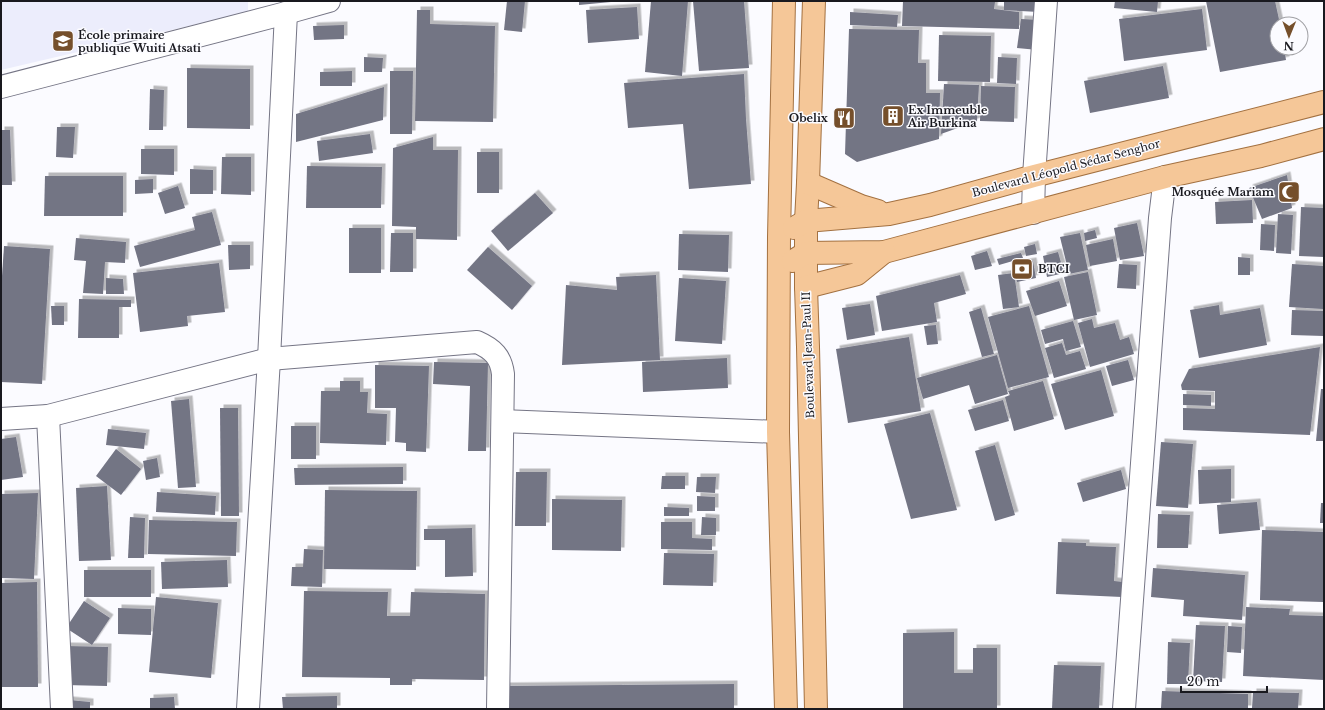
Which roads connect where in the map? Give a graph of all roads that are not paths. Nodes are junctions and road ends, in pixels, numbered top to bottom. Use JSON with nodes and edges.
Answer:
{"nodes":[{"id":1,"x":329,"y":1,"type":"edge"},
{"id":2,"x":784,"y":1,"type":"edge"},
{"id":3,"x":814,"y":1,"type":"edge"},
{"id":4,"x":1046,"y":1,"type":"edge"},
{"id":5,"x":286,"y":13,"type":"junction"},
{"id":6,"x":1,"y":87,"type":"edge"},
{"id":7,"x":1324,"y":102,"type":"edge"},
{"id":8,"x":1324,"y":139,"type":"edge"},
{"id":9,"x":1034,"y":176,"type":"junction"},
{"id":10,"x":1165,"y":177,"type":"junction"},
{"id":11,"x":808,"y":183,"type":"junction"},
{"id":12,"x":1033,"y":213,"type":"junction"},
{"id":13,"x":889,"y":214,"type":"junction"},
{"id":14,"x":806,"y":221,"type":"junction"},
{"id":15,"x":779,"y":237,"type":"junction"},
{"id":16,"x":884,"y":252,"type":"junction"},
{"id":17,"x":806,"y":253,"type":"junction"},
{"id":18,"x":780,"y":269,"type":"junction"},
{"id":19,"x":806,"y":287,"type":"junction"},
{"id":20,"x":269,"y":359,"type":"junction"},
{"id":21,"x":48,"y":416,"type":"junction"},
{"id":22,"x":1,"y":419,"type":"edge"},
{"id":23,"x":503,"y":421,"type":"junction"},
{"id":24,"x":778,"y":432,"type":"junction"},
{"id":25,"x":62,"y":709,"type":"edge"},
{"id":26,"x":248,"y":709,"type":"edge"},
{"id":27,"x":498,"y":709,"type":"edge"},
{"id":28,"x":786,"y":709,"type":"edge"},
{"id":29,"x":816,"y":709,"type":"edge"},
{"id":30,"x":1124,"y":709,"type":"edge"}],
"edges":[{"from":1,"to":5,"type":"street"},
{"from":2,"to":15,"type":"main road"},
{"from":3,"to":11,"type":"main road","name":"Boulevard Jean-Paul II"},
{"from":4,"to":9,"type":"street"},
{"from":5,"to":6,"type":"street"},
{"from":5,"to":20,"type":"street"},
{"from":7,"to":9,"type":"main road","name":"Boulevard Léopold Sédar Senghor"},
{"from":8,"to":10,"type":"main road"},
{"from":9,"to":12,"type":"street"},
{"from":9,"to":13,"type":"main road","name":"Boulevard Léopold Sédar Senghor"},
{"from":10,"to":12,"type":"main road"},
{"from":10,"to":30,"type":"street"},
{"from":11,"to":13,"type":"main road"},
{"from":11,"to":14,"type":"main road","name":"Boulevard Jean-Paul II"},
{"from":12,"to":16,"type":"main road"},
{"from":13,"to":14,"type":"main road","name":"Boulevard Léopold Sédar Senghor"},
{"from":14,"to":15,"type":"main road"},
{"from":14,"to":17,"type":"main road","name":"Boulevard Jean-Paul II"},
{"from":15,"to":18,"type":"main road"},
{"from":16,"to":17,"type":"main road"},
{"from":16,"to":19,"type":"main road"},
{"from":17,"to":18,"type":"main road"},
{"from":17,"to":19,"type":"main road","name":"Boulevard Jean-Paul II"},
{"from":18,"to":24,"type":"main road"},
{"from":19,"to":29,"type":"main road","name":"Boulevard Jean-Paul II"},
{"from":20,"to":21,"type":"street"},
{"from":20,"to":23,"type":"street"},
{"from":20,"to":26,"type":"street"},
{"from":21,"to":22,"type":"street"},
{"from":21,"to":25,"type":"street"},
{"from":23,"to":24,"type":"street"},
{"from":23,"to":27,"type":"street"},
{"from":24,"to":28,"type":"main road"}]}
